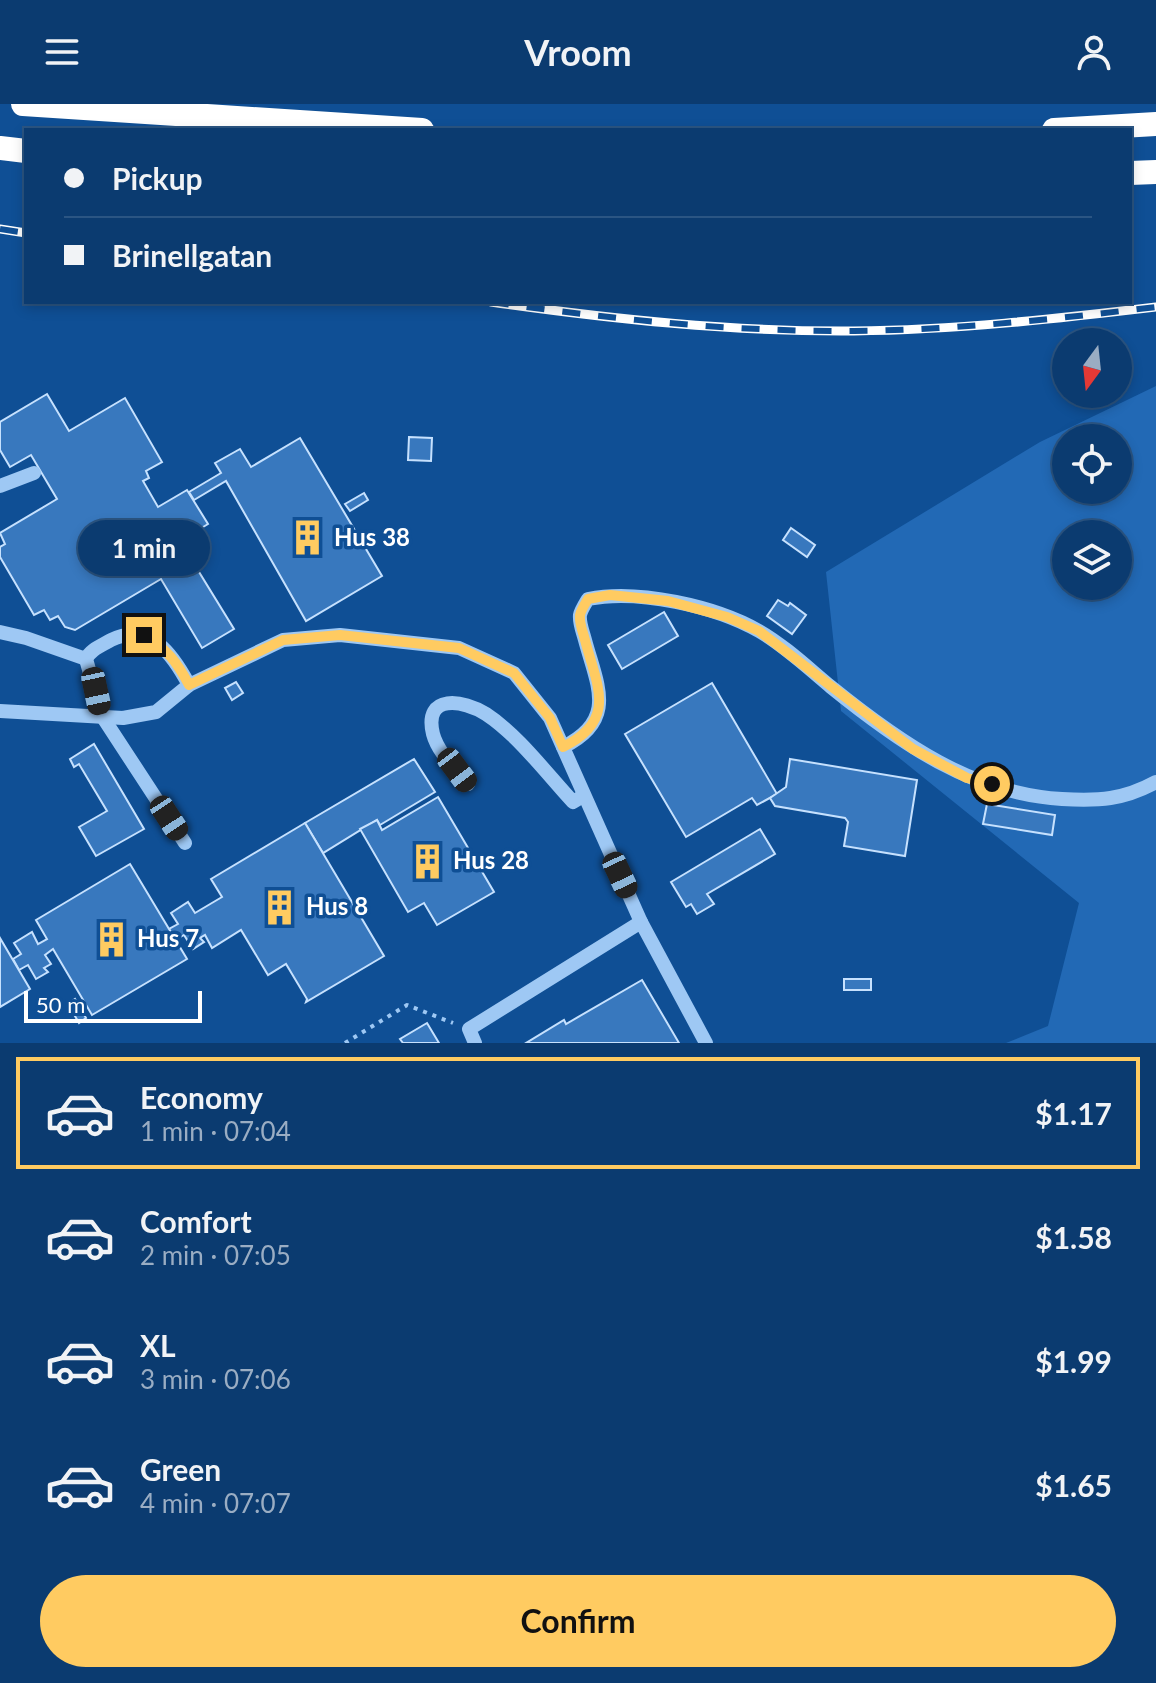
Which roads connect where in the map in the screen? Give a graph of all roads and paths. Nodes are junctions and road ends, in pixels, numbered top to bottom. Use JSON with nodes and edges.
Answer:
{"nodes":[{"id":1,"x":23,"y":104,"type":"edge"},
{"id":2,"x":1156,"y":124,"type":"edge"},
{"id":3,"x":391,"y":128,"type":"edge"},
{"id":4,"x":1088,"y":128,"type":"edge"},
{"id":5,"x":0,"y":148,"type":"edge"},
{"id":6,"x":24,"y":151,"type":"edge"},
{"id":7,"x":1156,"y":172,"type":"edge"},
{"id":8,"x":1132,"y":173,"type":"edge"},
{"id":9,"x":34,"y":473,"type":"dead end"},
{"id":10,"x":0,"y":486,"type":"edge"},
{"id":11,"x":0,"y":632,"type":"edge"},
{"id":12,"x":86,"y":659,"type":"junction"},
{"id":13,"x":189,"y":685,"type":"junction"},
{"id":14,"x":0,"y":711,"type":"edge"},
{"id":15,"x":102,"y":716,"type":"junction"},
{"id":16,"x":563,"y":747,"type":"junction"},
{"id":17,"x":1156,"y":782,"type":"edge"},
{"id":18,"x":468,"y":784,"type":"dead end"},
{"id":19,"x":583,"y":796,"type":"junction"},
{"id":20,"x":185,"y":843,"type":"dead end"},
{"id":21,"x":641,"y":922,"type":"junction"},
{"id":22,"x":472,"y":1036,"type":"edge"},
{"id":23,"x":345,"y":1043,"type":"edge"},
{"id":24,"x":706,"y":1043,"type":"edge"}],
"edges":[{"from":1,"to":3,"type":"highway"},
{"from":2,"to":4,"type":"highway"},
{"from":5,"to":6,"type":"highway"},
{"from":7,"to":8,"type":"highway"},
{"from":9,"to":10,"type":"street"},
{"from":11,"to":12,"type":"street"},
{"from":12,"to":13,"type":"street"},
{"from":12,"to":15,"type":"street"},
{"from":13,"to":15,"type":"street"},
{"from":13,"to":16,"type":"street"},
{"from":14,"to":15,"type":"street"},
{"from":15,"to":20,"type":"street"},
{"from":16,"to":17,"type":"street"},
{"from":16,"to":19,"type":"street"},
{"from":18,"to":19,"type":"street"},
{"from":19,"to":21,"type":"street"},
{"from":21,"to":22,"type":"street"},
{"from":21,"to":24,"type":"street"},
{"from":22,"to":23,"type":"path"}]}
